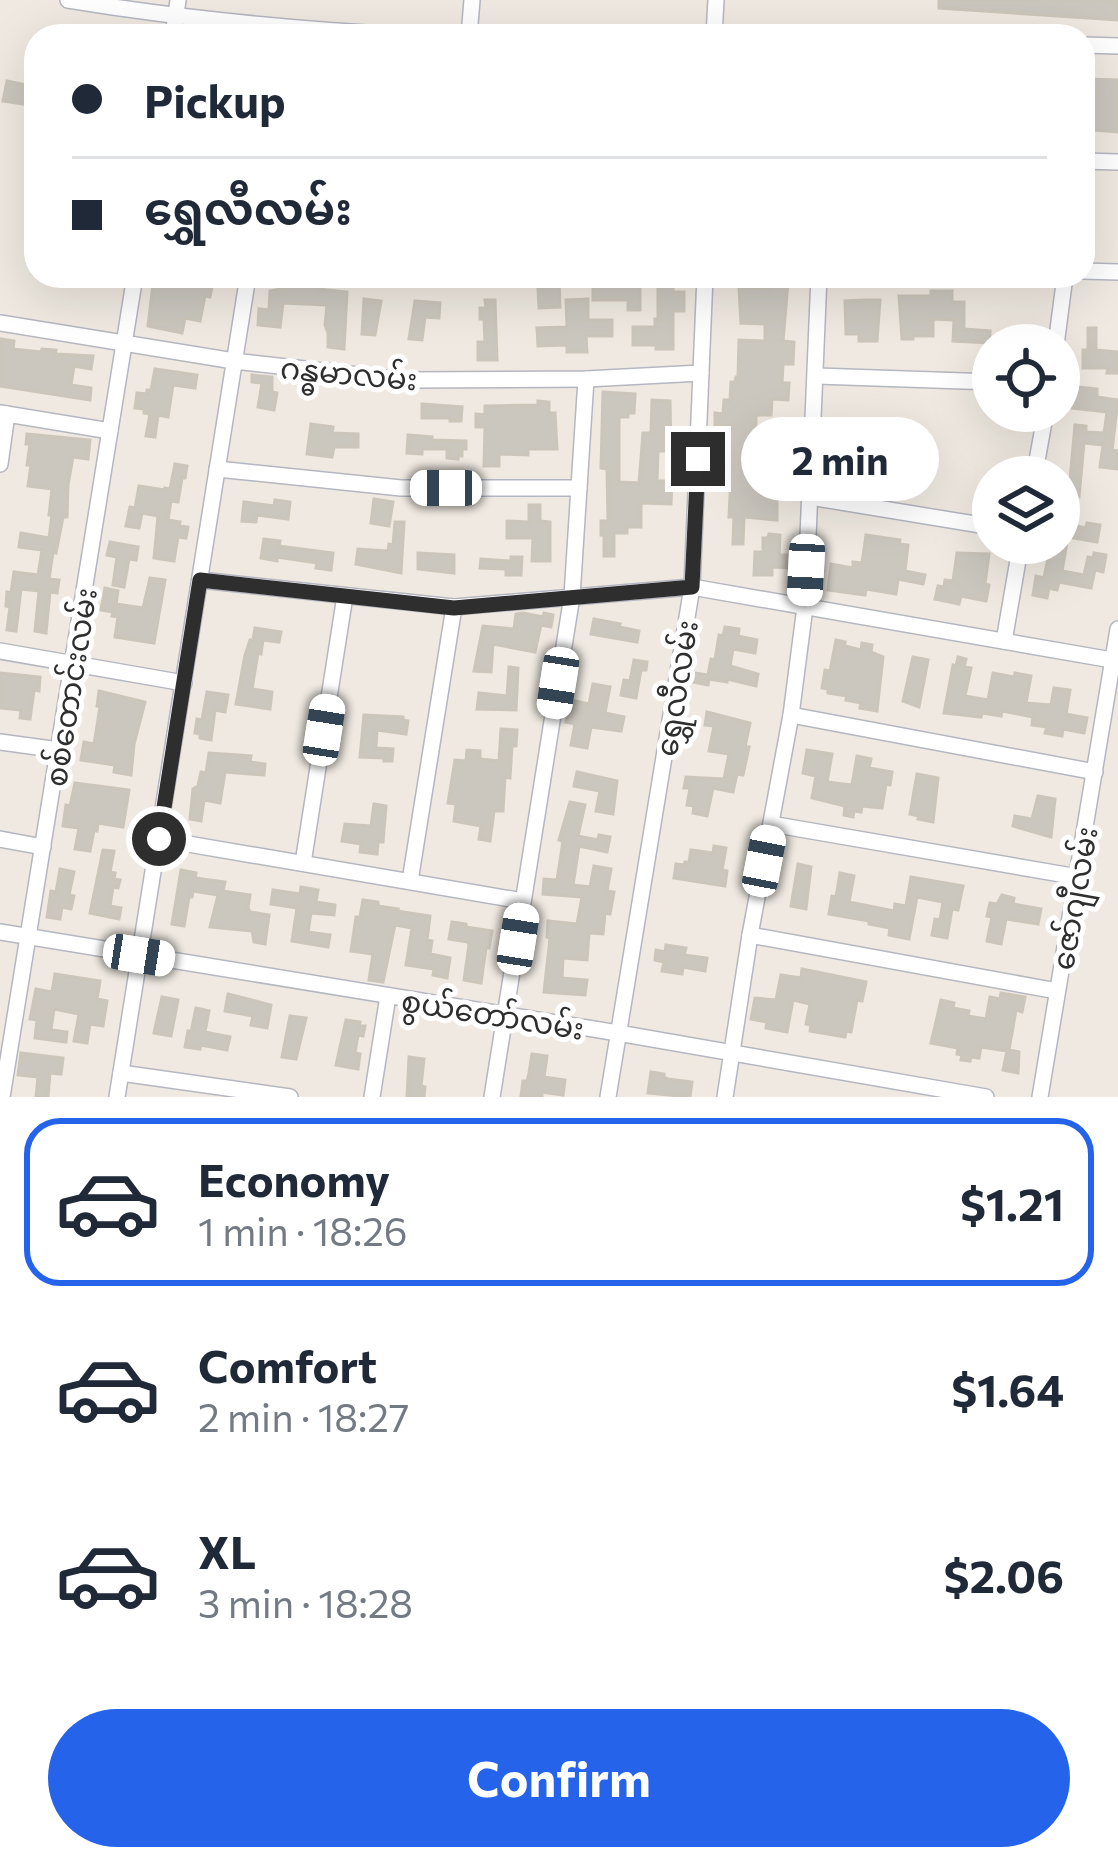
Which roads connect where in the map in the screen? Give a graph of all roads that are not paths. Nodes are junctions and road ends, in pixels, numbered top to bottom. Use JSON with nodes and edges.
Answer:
{"nodes":[{"id":1,"x":76,"y":1,"type":"edge"},
{"id":2,"x":177,"y":9,"type":"edge"},
{"id":3,"x":270,"y":24,"type":"edge"},
{"id":4,"x":133,"y":288,"type":"edge"},
{"id":5,"x":246,"y":288,"type":"edge"},
{"id":6,"x":705,"y":288,"type":"edge"},
{"id":7,"x":819,"y":288,"type":"edge"},
{"id":8,"x":1063,"y":288,"type":"edge"},
{"id":9,"x":0,"y":323,"type":"edge"},
{"id":10,"x":1059,"y":324,"type":"edge"},
{"id":11,"x":124,"y":343,"type":"junction"},
{"id":12,"x":234,"y":361,"type":"junction"},
{"id":13,"x":701,"y":373,"type":"junction"},
{"id":14,"x":817,"y":376,"type":"junction"},
{"id":15,"x":586,"y":379,"type":"junction"},
{"id":16,"x":972,"y":381,"type":"edge"},
{"id":17,"x":4,"y":413,"type":"edge"},
{"id":18,"x":110,"y":431,"type":"junction"},
{"id":19,"x":0,"y":464,"type":"edge"},
{"id":20,"x":217,"y":470,"type":"junction"},
{"id":21,"x":579,"y":488,"type":"junction"},
{"id":22,"x":810,"y":497,"type":"junction"},
{"id":23,"x":972,"y":524,"type":"edge"},
{"id":24,"x":1018,"y":564,"type":"edge"},
{"id":25,"x":200,"y":580,"type":"junction"},
{"id":26,"x":692,"y":587,"type":"junction"},
{"id":27,"x":345,"y":596,"type":"junction"},
{"id":28,"x":572,"y":596,"type":"junction"},
{"id":29,"x":805,"y":607,"type":"junction"},
{"id":30,"x":454,"y":608,"type":"junction"},
{"id":31,"x":1118,"y":629,"type":"edge"},
{"id":32,"x":1004,"y":641,"type":"junction"},
{"id":33,"x":0,"y":651,"type":"edge"},
{"id":34,"x":1112,"y":659,"type":"junction"},
{"id":35,"x":73,"y":662,"type":"junction"},
{"id":36,"x":184,"y":683,"type":"junction"},
{"id":37,"x":791,"y":716,"type":"junction"},
{"id":38,"x":0,"y":742,"type":"edge"},
{"id":39,"x":59,"y":750,"type":"junction"},
{"id":40,"x":1095,"y":772,"type":"junction"},
{"id":41,"x":772,"y":824,"type":"junction"},
{"id":42,"x":0,"y":839,"type":"edge"},
{"id":43,"x":159,"y":839,"type":"junction"},
{"id":44,"x":43,"y":847,"type":"junction"},
{"id":45,"x":303,"y":863,"type":"junction"},
{"id":46,"x":1078,"y":877,"type":"junction"},
{"id":47,"x":410,"y":881,"type":"junction"},
{"id":48,"x":524,"y":901,"type":"junction"},
{"id":49,"x":0,"y":932,"type":"edge"},
{"id":50,"x":750,"y":935,"type":"junction"},
{"id":51,"x":29,"y":937,"type":"junction"},
{"id":52,"x":139,"y":955,"type":"junction"},
{"id":53,"x":1057,"y":991,"type":"junction"},
{"id":54,"x":388,"y":996,"type":"junction"},
{"id":55,"x":506,"y":1015,"type":"junction"},
{"id":56,"x":618,"y":1033,"type":"junction"},
{"id":57,"x":732,"y":1052,"type":"junction"},
{"id":58,"x":121,"y":1073,"type":"junction"},
{"id":59,"x":2,"y":1097,"type":"edge"},
{"id":60,"x":117,"y":1097,"type":"edge"},
{"id":61,"x":290,"y":1097,"type":"edge"},
{"id":62,"x":372,"y":1097,"type":"edge"},
{"id":63,"x":492,"y":1097,"type":"edge"},
{"id":64,"x":608,"y":1097,"type":"edge"},
{"id":65,"x":725,"y":1097,"type":"edge"},
{"id":66,"x":986,"y":1097,"type":"edge"},
{"id":67,"x":1040,"y":1097,"type":"edge"}],
"edges":[{"from":1,"to":2,"type":"street"},
{"from":2,"to":3,"type":"street"},
{"from":4,"to":11,"type":"street","name":"စစ်တောင်းလမ်း"},
{"from":5,"to":12,"type":"street"},
{"from":6,"to":13,"type":"street","name":"ရွှေလီလမ်း"},
{"from":7,"to":14,"type":"street"},
{"from":8,"to":10,"type":"street"},
{"from":9,"to":11,"type":"street","name":"ဂန္ဓမာလမ်း"},
{"from":11,"to":12,"type":"street","name":"ဂန္ဓမာလမ်း"},
{"from":11,"to":18,"type":"street","name":"စစ်တောင်းလမ်း"},
{"from":12,"to":15,"type":"street","name":"ဂန္ဓမာလမ်း"},
{"from":12,"to":20,"type":"street"},
{"from":13,"to":15,"type":"street","name":"ဂန္ဓမာလမ်း"},
{"from":13,"to":26,"type":"street","name":"ရွှေလီလမ်း"},
{"from":14,"to":16,"type":"street"},
{"from":14,"to":22,"type":"street"},
{"from":15,"to":21,"type":"street"},
{"from":17,"to":18,"type":"street"},
{"from":17,"to":19,"type":"street"},
{"from":18,"to":35,"type":"street","name":"စစ်တောင်းလမ်း"},
{"from":20,"to":21,"type":"street"},
{"from":20,"to":25,"type":"street"},
{"from":21,"to":28,"type":"street"},
{"from":22,"to":23,"type":"street"},
{"from":22,"to":29,"type":"street"},
{"from":24,"to":32,"type":"street"},
{"from":25,"to":27,"type":"street"},
{"from":25,"to":36,"type":"street"},
{"from":26,"to":28,"type":"street"},
{"from":26,"to":29,"type":"street"},
{"from":26,"to":56,"type":"street","name":"ရွှေလီလမ်း"},
{"from":27,"to":30,"type":"street"},
{"from":27,"to":45,"type":"street"},
{"from":28,"to":30,"type":"street"},
{"from":28,"to":48,"type":"street"},
{"from":29,"to":32,"type":"street"},
{"from":29,"to":37,"type":"street"},
{"from":30,"to":47,"type":"street"},
{"from":31,"to":34,"type":"street","name":"ဇော်ဂျီလမ်း"},
{"from":32,"to":34,"type":"street"},
{"from":33,"to":35,"type":"street"},
{"from":34,"to":40,"type":"street","name":"ဇော်ဂျီလမ်း"},
{"from":35,"to":36,"type":"street"},
{"from":35,"to":39,"type":"street","name":"စစ်တောင်းလမ်း"},
{"from":36,"to":43,"type":"street"},
{"from":37,"to":40,"type":"street"},
{"from":37,"to":41,"type":"street"},
{"from":38,"to":39,"type":"street"},
{"from":39,"to":44,"type":"street","name":"စစ်တောင်းလမ်း"},
{"from":40,"to":46,"type":"street","name":"ဇော်ဂျီလမ်း"},
{"from":41,"to":46,"type":"street"},
{"from":41,"to":50,"type":"street"},
{"from":42,"to":44,"type":"street"},
{"from":43,"to":45,"type":"street"},
{"from":43,"to":52,"type":"street"},
{"from":44,"to":51,"type":"street","name":"စစ်တောင်းလမ်း"},
{"from":45,"to":47,"type":"street"},
{"from":46,"to":53,"type":"street","name":"ဇော်ဂျီလမ်း"},
{"from":47,"to":48,"type":"street"},
{"from":48,"to":55,"type":"street"},
{"from":49,"to":51,"type":"street","name":"စွယ်တော်လမ်း"},
{"from":50,"to":53,"type":"street"},
{"from":50,"to":57,"type":"street"},
{"from":51,"to":52,"type":"street","name":"စွယ်တော်လမ်း"},
{"from":51,"to":59,"type":"street","name":"စစ်တောင်းလမ်း"},
{"from":52,"to":54,"type":"street","name":"စွယ်တော်လမ်း"},
{"from":52,"to":58,"type":"street"},
{"from":53,"to":67,"type":"street","name":"ဇော်ဂျီလမ်း"},
{"from":54,"to":55,"type":"street","name":"စွယ်တော်လမ်း"},
{"from":54,"to":62,"type":"street"},
{"from":55,"to":56,"type":"street","name":"စွယ်တော်လမ်း"},
{"from":55,"to":63,"type":"street"},
{"from":56,"to":57,"type":"street","name":"စွယ်တော်လမ်း"},
{"from":56,"to":64,"type":"street","name":"ရွှေလီလမ်း"},
{"from":57,"to":65,"type":"street"},
{"from":57,"to":66,"type":"street","name":"စွယ်တော်လမ်း"},
{"from":58,"to":60,"type":"street"},
{"from":58,"to":61,"type":"street"}]}
